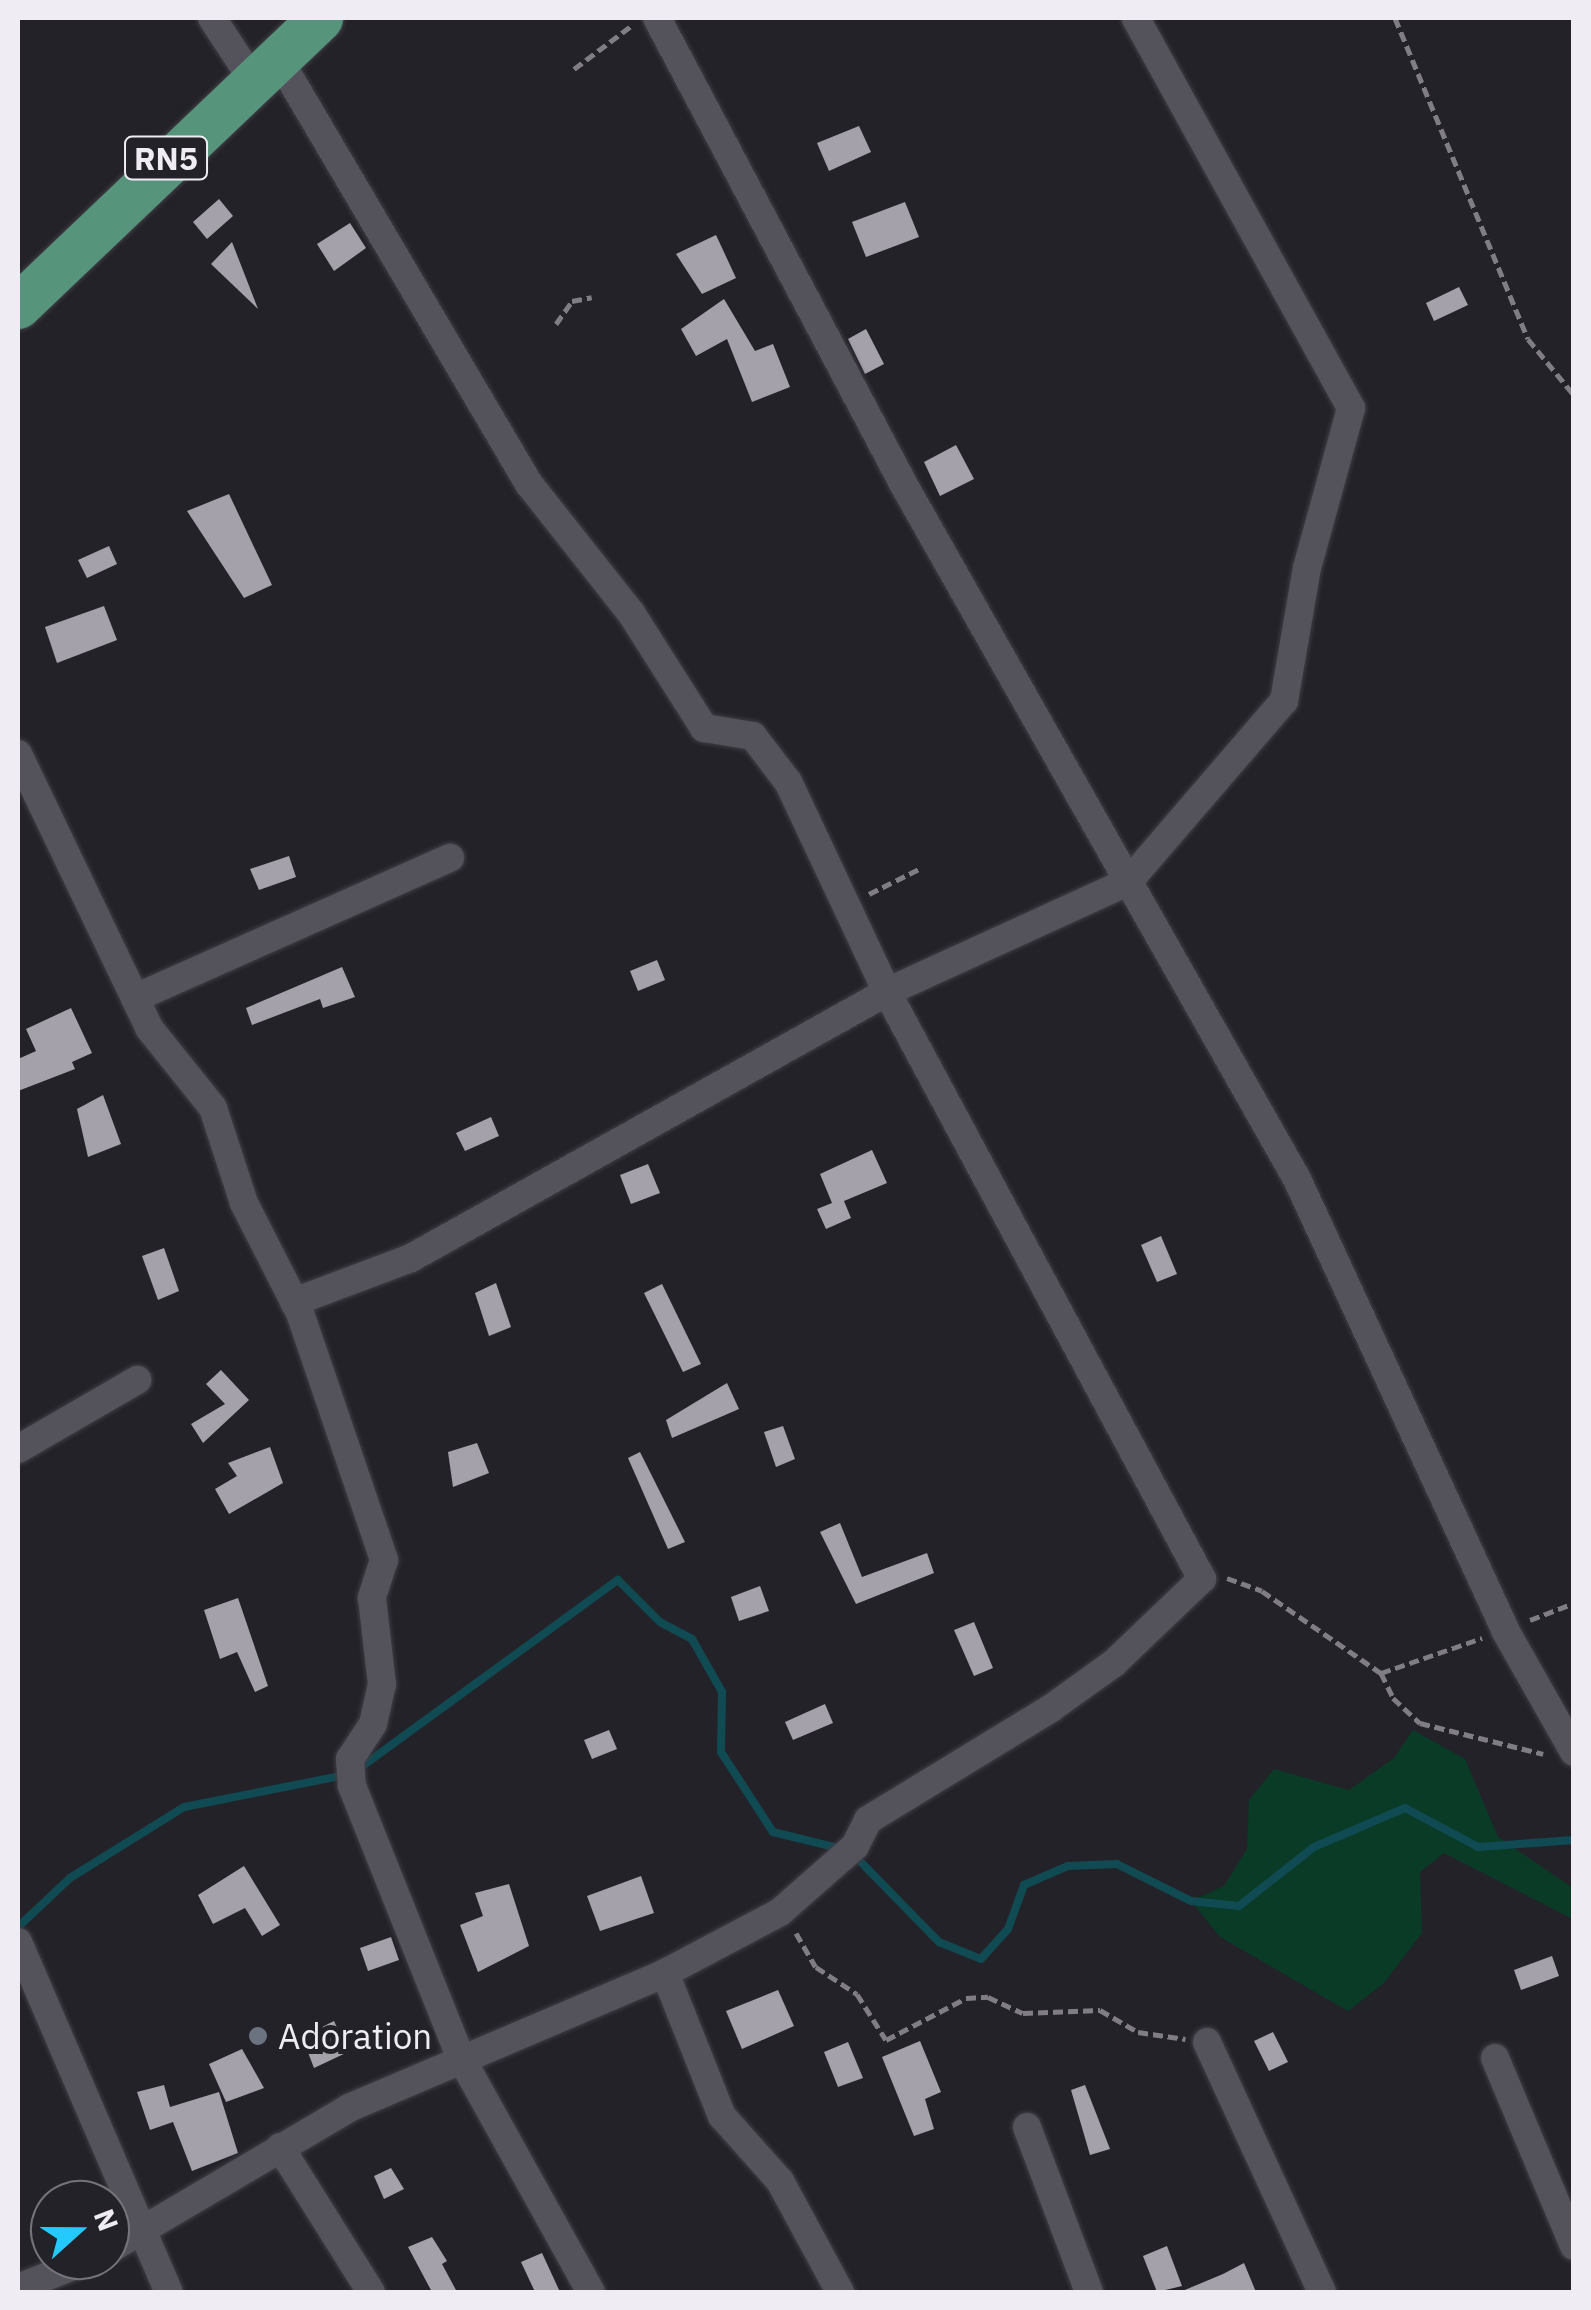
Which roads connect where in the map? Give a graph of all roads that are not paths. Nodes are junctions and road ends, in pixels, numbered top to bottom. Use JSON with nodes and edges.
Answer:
{"nodes":[{"id":1,"x":212,"y":18,"type":"edge"},
{"id":2,"x":320,"y":18,"type":"edge"},
{"id":3,"x":657,"y":18,"type":"edge"},
{"id":4,"x":1136,"y":18,"type":"edge"},
{"id":5,"x":264,"y":68,"type":"junction"},
{"id":6,"x":18,"y":306,"type":"edge"},
{"id":7,"x":18,"y":754,"type":"edge"},
{"id":8,"x":450,"y":858,"type":"dead end"},
{"id":9,"x":1129,"y":881,"type":"junction"},
{"id":10,"x":887,"y":992,"type":"junction"},
{"id":11,"x":135,"y":998,"type":"junction"},
{"id":12,"x":294,"y":1302,"type":"junction"},
{"id":13,"x":137,"y":1380,"type":"dead end"},
{"id":14,"x":18,"y":1449,"type":"edge"},
{"id":15,"x":1564,"y":1754,"type":"edge"},
{"id":16,"x":18,"y":1942,"type":"edge"},
{"id":17,"x":665,"y":1973,"type":"junction"},
{"id":18,"x":1206,"y":2042,"type":"road end"},
{"id":19,"x":460,"y":2056,"type":"junction"},
{"id":20,"x":1496,"y":2058,"type":"dead end"},
{"id":21,"x":1026,"y":2127,"type":"dead end"},
{"id":22,"x":280,"y":2147,"type":"junction"},
{"id":23,"x":143,"y":2231,"type":"junction"},
{"id":24,"x":130,"y":2238,"type":"edge"},
{"id":25,"x":1574,"y":2246,"type":"edge"},
{"id":26,"x":169,"y":2292,"type":"edge"},
{"id":27,"x":371,"y":2292,"type":"edge"},
{"id":28,"x":590,"y":2292,"type":"edge"},
{"id":29,"x":840,"y":2292,"type":"edge"},
{"id":30,"x":1089,"y":2292,"type":"edge"},
{"id":31,"x":1322,"y":2292,"type":"edge"}],
"edges":[{"from":1,"to":5,"type":"street"},
{"from":2,"to":5,"type":"highway","number":"RN5"},
{"from":3,"to":9,"type":"street"},
{"from":4,"to":9,"type":"street"},
{"from":5,"to":6,"type":"highway","number":"RN5"},
{"from":5,"to":10,"type":"street"},
{"from":7,"to":11,"type":"street"},
{"from":8,"to":11,"type":"street"},
{"from":9,"to":10,"type":"street"},
{"from":9,"to":15,"type":"street"},
{"from":10,"to":12,"type":"street"},
{"from":10,"to":17,"type":"street"},
{"from":11,"to":12,"type":"street"},
{"from":12,"to":19,"type":"street"},
{"from":13,"to":14,"type":"street"},
{"from":16,"to":23,"type":"street"},
{"from":17,"to":19,"type":"street"},
{"from":17,"to":29,"type":"street"},
{"from":18,"to":31,"type":"street"},
{"from":19,"to":22,"type":"street"},
{"from":19,"to":28,"type":"street"},
{"from":20,"to":25,"type":"street"},
{"from":21,"to":30,"type":"street"},
{"from":22,"to":23,"type":"street"},
{"from":22,"to":27,"type":"street"},
{"from":23,"to":24,"type":"street"},
{"from":23,"to":26,"type":"street"}]}
